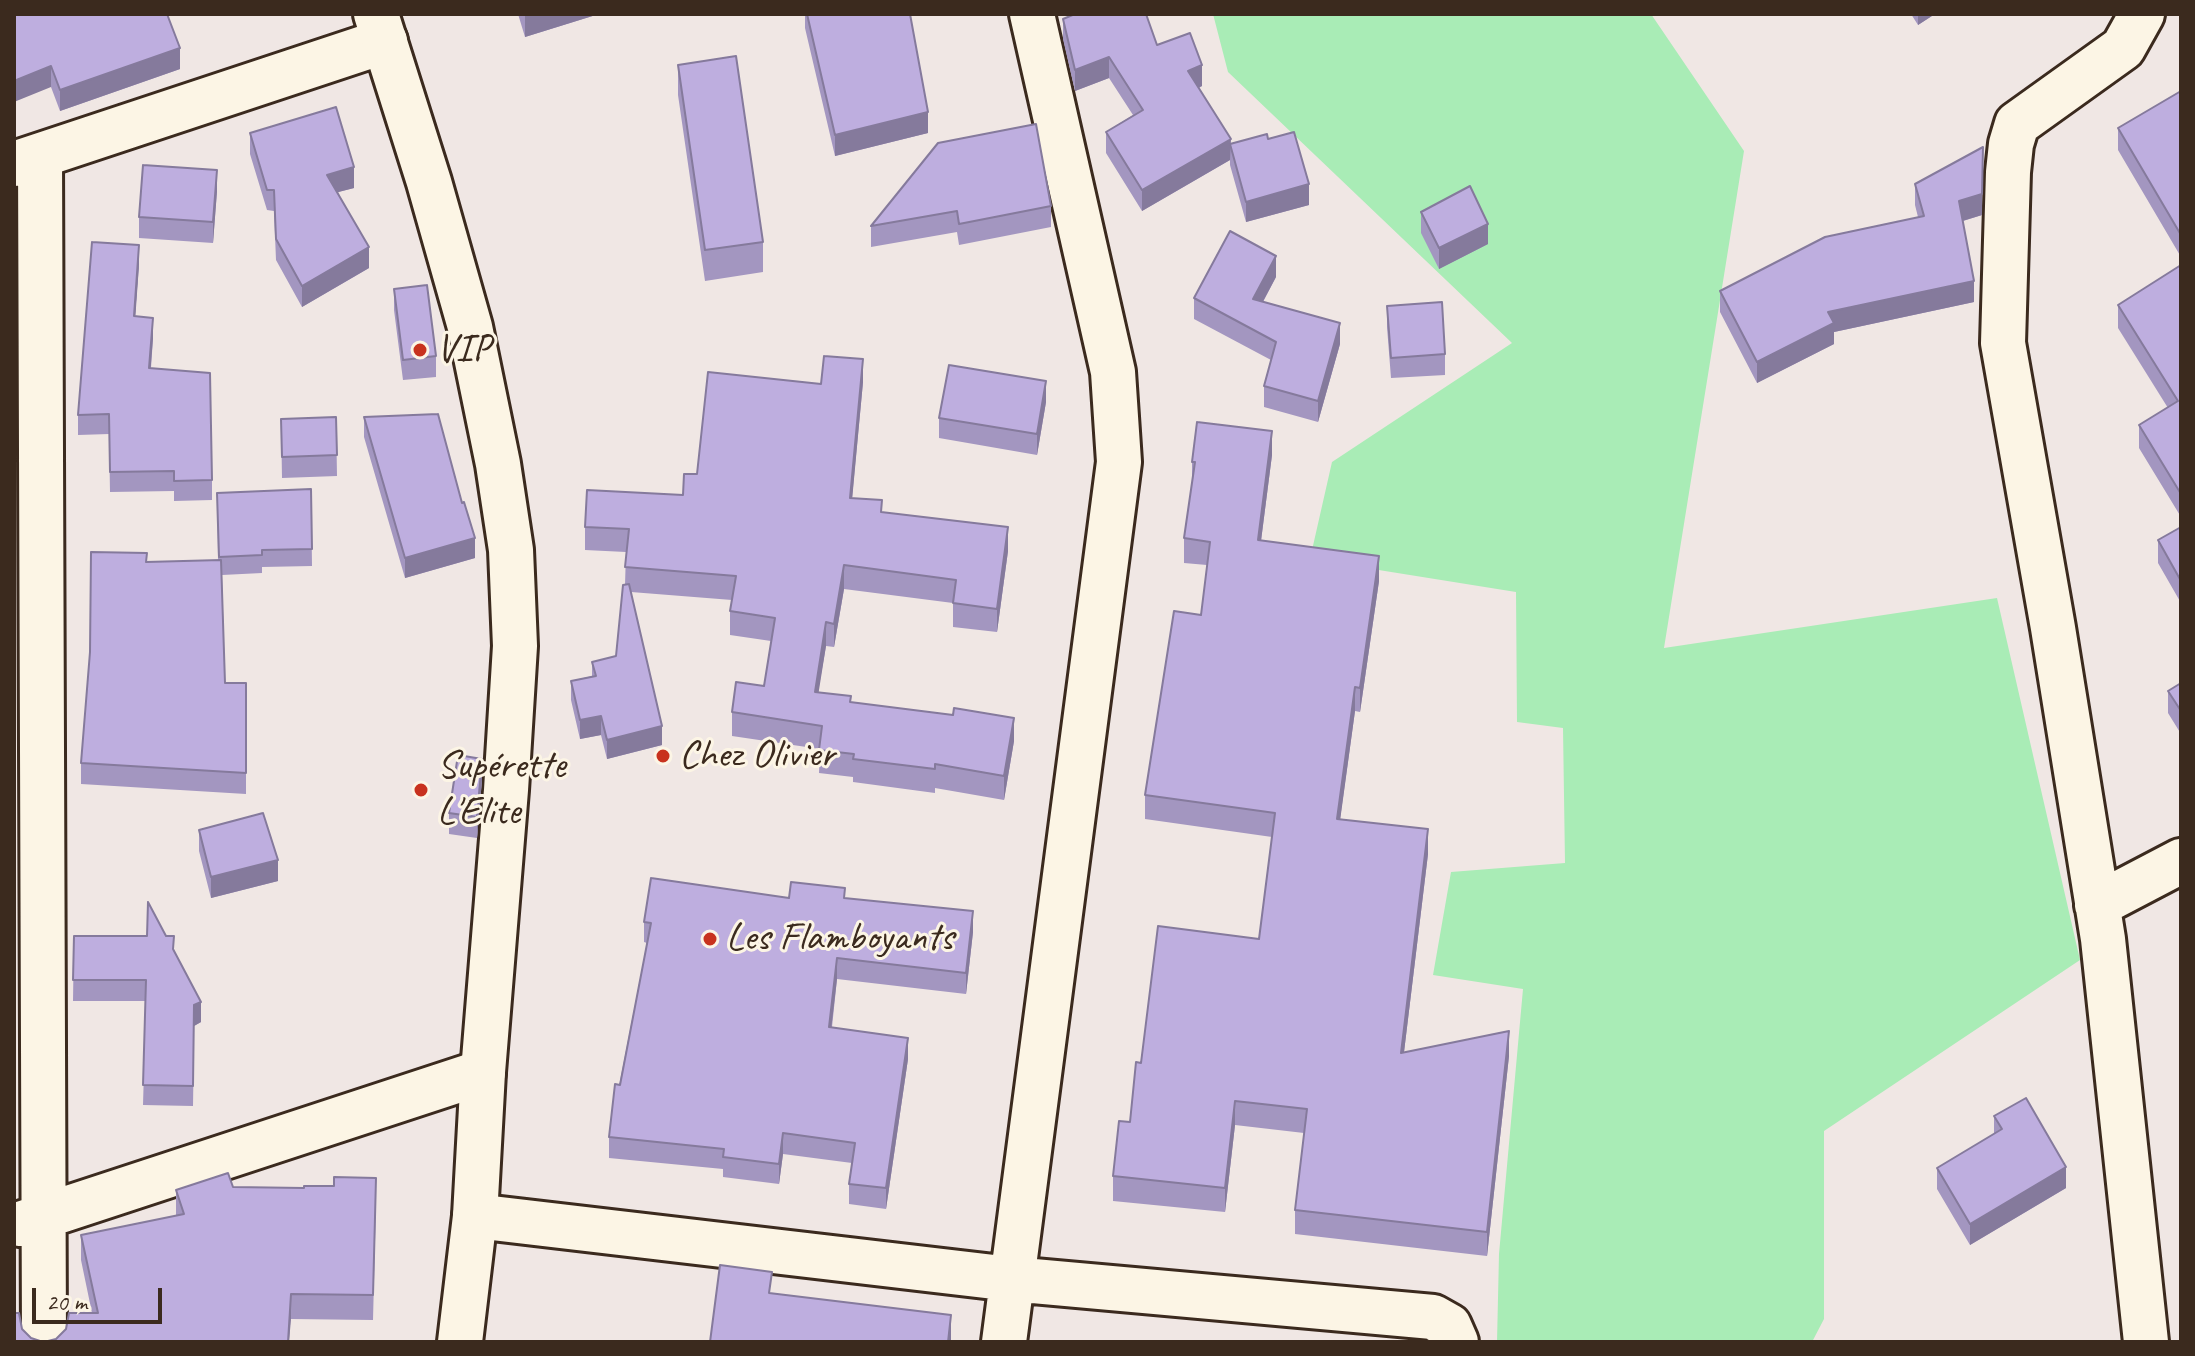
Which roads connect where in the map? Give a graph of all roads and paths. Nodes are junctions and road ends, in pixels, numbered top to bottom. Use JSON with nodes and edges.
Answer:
{"nodes":[{"id":1,"x":1032,"y":14,"type":"edge"},
{"id":2,"x":2142,"y":14,"type":"edge"},
{"id":3,"x":381,"y":27,"type":"edge"},
{"id":4,"x":27,"y":160,"type":"edge"},
{"id":5,"x":2181,"y":861,"type":"edge"},
{"id":6,"x":2097,"y":905,"type":"junction"},
{"id":7,"x":483,"y":1072,"type":"junction"},
{"id":8,"x":475,"y":1216,"type":"junction"},
{"id":9,"x":29,"y":1221,"type":"edge"},
{"id":10,"x":1011,"y":1279,"type":"junction"},
{"id":11,"x":44,"y":1342,"type":"edge"},
{"id":12,"x":460,"y":1342,"type":"edge"},
{"id":13,"x":1004,"y":1342,"type":"edge"},
{"id":14,"x":1456,"y":1342,"type":"edge"},
{"id":15,"x":2146,"y":1342,"type":"edge"}],
"edges":[{"from":1,"to":10,"type":"street"},
{"from":2,"to":6,"type":"street"},
{"from":3,"to":4,"type":"street"},
{"from":3,"to":7,"type":"street"},
{"from":4,"to":9,"type":"street"},
{"from":5,"to":6,"type":"street"},
{"from":6,"to":15,"type":"street"},
{"from":7,"to":8,"type":"street"},
{"from":7,"to":9,"type":"street"},
{"from":8,"to":10,"type":"street"},
{"from":8,"to":12,"type":"street"},
{"from":9,"to":11,"type":"street"},
{"from":10,"to":13,"type":"street"},
{"from":10,"to":14,"type":"street"}]}
